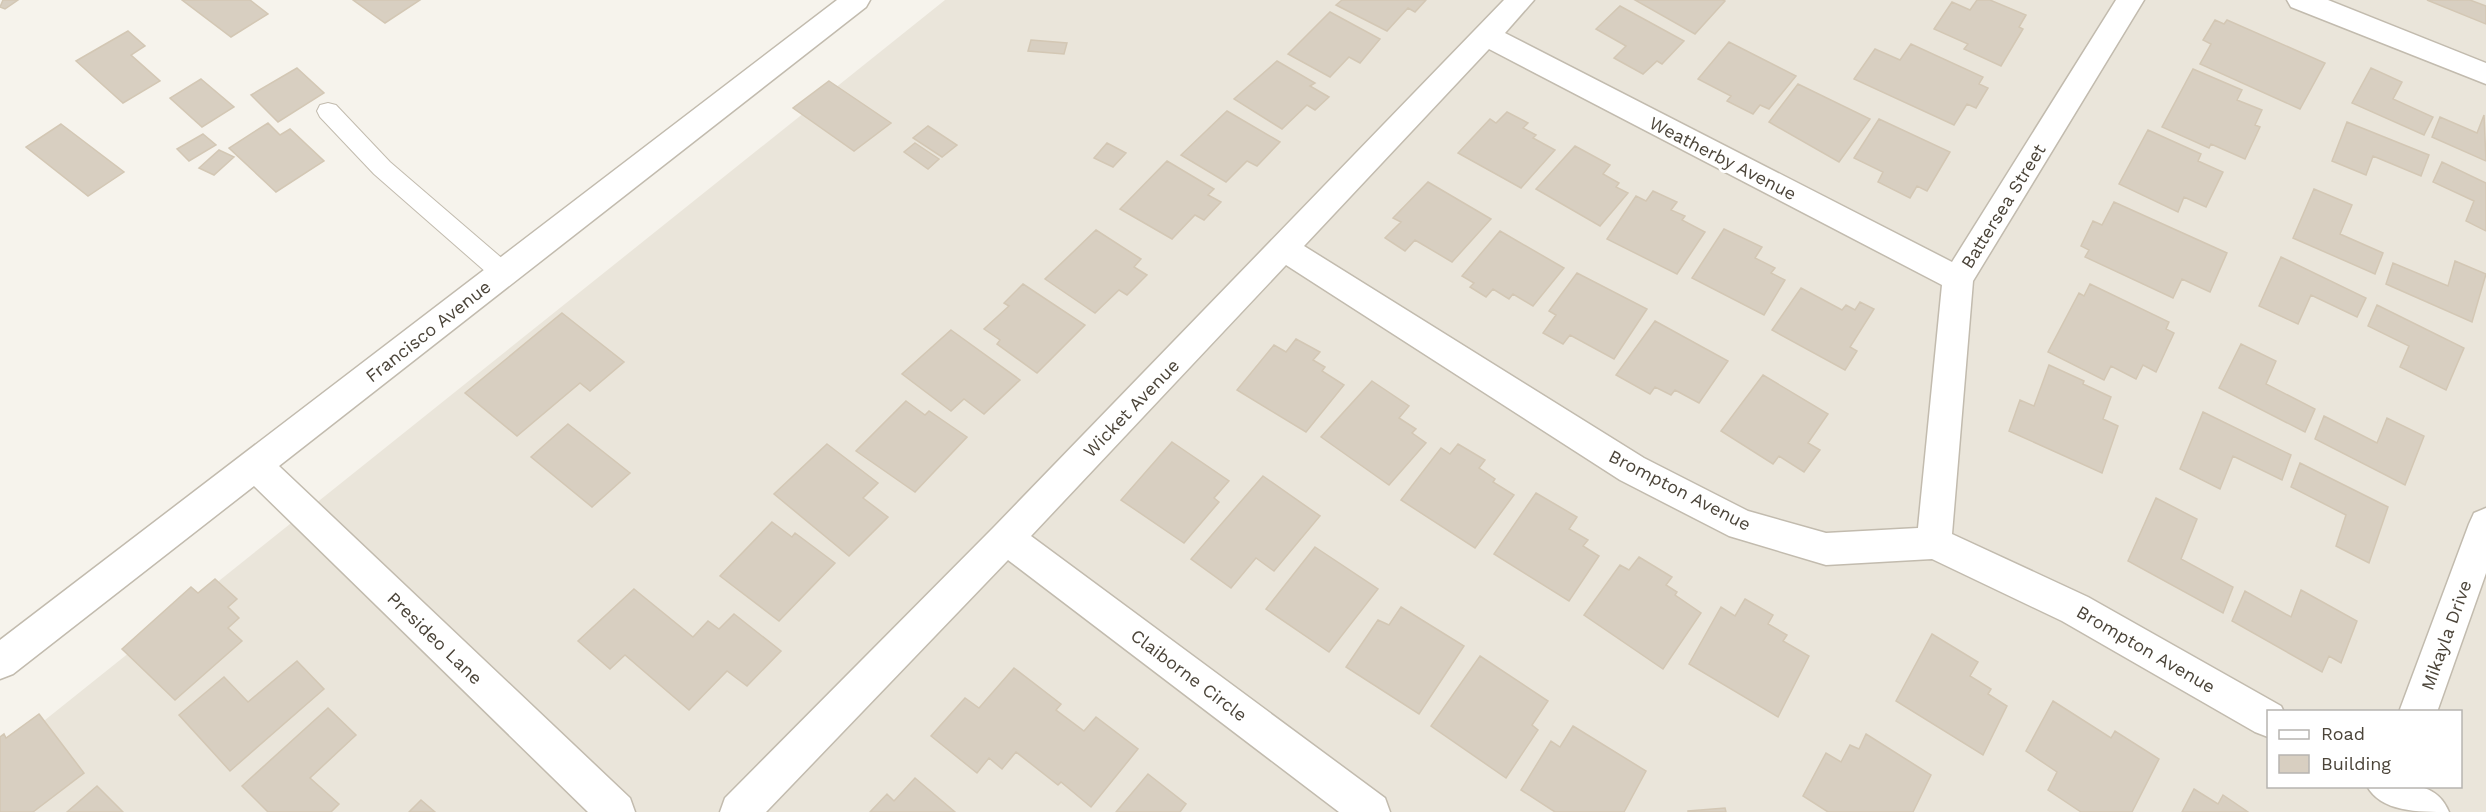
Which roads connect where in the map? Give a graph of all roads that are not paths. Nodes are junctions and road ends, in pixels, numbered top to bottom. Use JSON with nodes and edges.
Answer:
{"nodes":[{"id":1,"x":856,"y":0,"type":"edge"},
{"id":2,"x":1520,"y":0,"type":"edge"},
{"id":3,"x":2130,"y":0,"type":"edge"},
{"id":4,"x":2301,"y":0,"type":"edge"},
{"id":5,"x":1487,"y":36,"type":"junction"},
{"id":6,"x":2486,"y":74,"type":"edge"},
{"id":7,"x":328,"y":111,"type":"dead end"},
{"id":8,"x":1283,"y":249,"type":"junction"},
{"id":9,"x":502,"y":273,"type":"junction"},
{"id":10,"x":1958,"y":279,"type":"junction"},
{"id":11,"x":255,"y":465,"type":"junction"},
{"id":12,"x":2486,"y":524,"type":"edge"},
{"id":13,"x":1006,"y":538,"type":"junction"},
{"id":14,"x":1934,"y":543,"type":"junction"},
{"id":15,"x":0,"y":662,"type":"edge"},
{"id":16,"x":2418,"y":710,"type":"edge"},
{"id":17,"x":2267,"y":718,"type":"edge"},
{"id":18,"x":2391,"y":788,"type":"edge"},
{"id":19,"x":616,"y":812,"type":"edge"},
{"id":20,"x":739,"y":812,"type":"edge"},
{"id":21,"x":1371,"y":812,"type":"edge"},
{"id":22,"x":2430,"y":812,"type":"edge"}],
"edges":[{"from":1,"to":9,"type":"street","name":"Francisco Avenue"},
{"from":2,"to":5,"type":"street","name":"Wicket Avenue"},
{"from":3,"to":10,"type":"street","name":"Battersea Street"},
{"from":4,"to":6,"type":"street"},
{"from":5,"to":8,"type":"street","name":"Wicket Avenue"},
{"from":5,"to":10,"type":"street","name":"Weatherby Avenue"},
{"from":7,"to":9,"type":"lane"},
{"from":8,"to":13,"type":"street","name":"Wicket Avenue"},
{"from":8,"to":14,"type":"street","name":"Brompton Avenue"},
{"from":9,"to":11,"type":"street","name":"Francisco Avenue"},
{"from":10,"to":14,"type":"street","name":"Battersea Street"},
{"from":11,"to":15,"type":"street","name":"Francisco Avenue"},
{"from":11,"to":19,"type":"street","name":"Presideo Lane"},
{"from":12,"to":16,"type":"street","name":"Mikayla Drive"},
{"from":13,"to":20,"type":"street","name":"Wicket Avenue"},
{"from":13,"to":21,"type":"street","name":"Claiborne Circle"},
{"from":14,"to":17,"type":"street","name":"Brompton Avenue"},
{"from":18,"to":22,"type":"street"}]}
